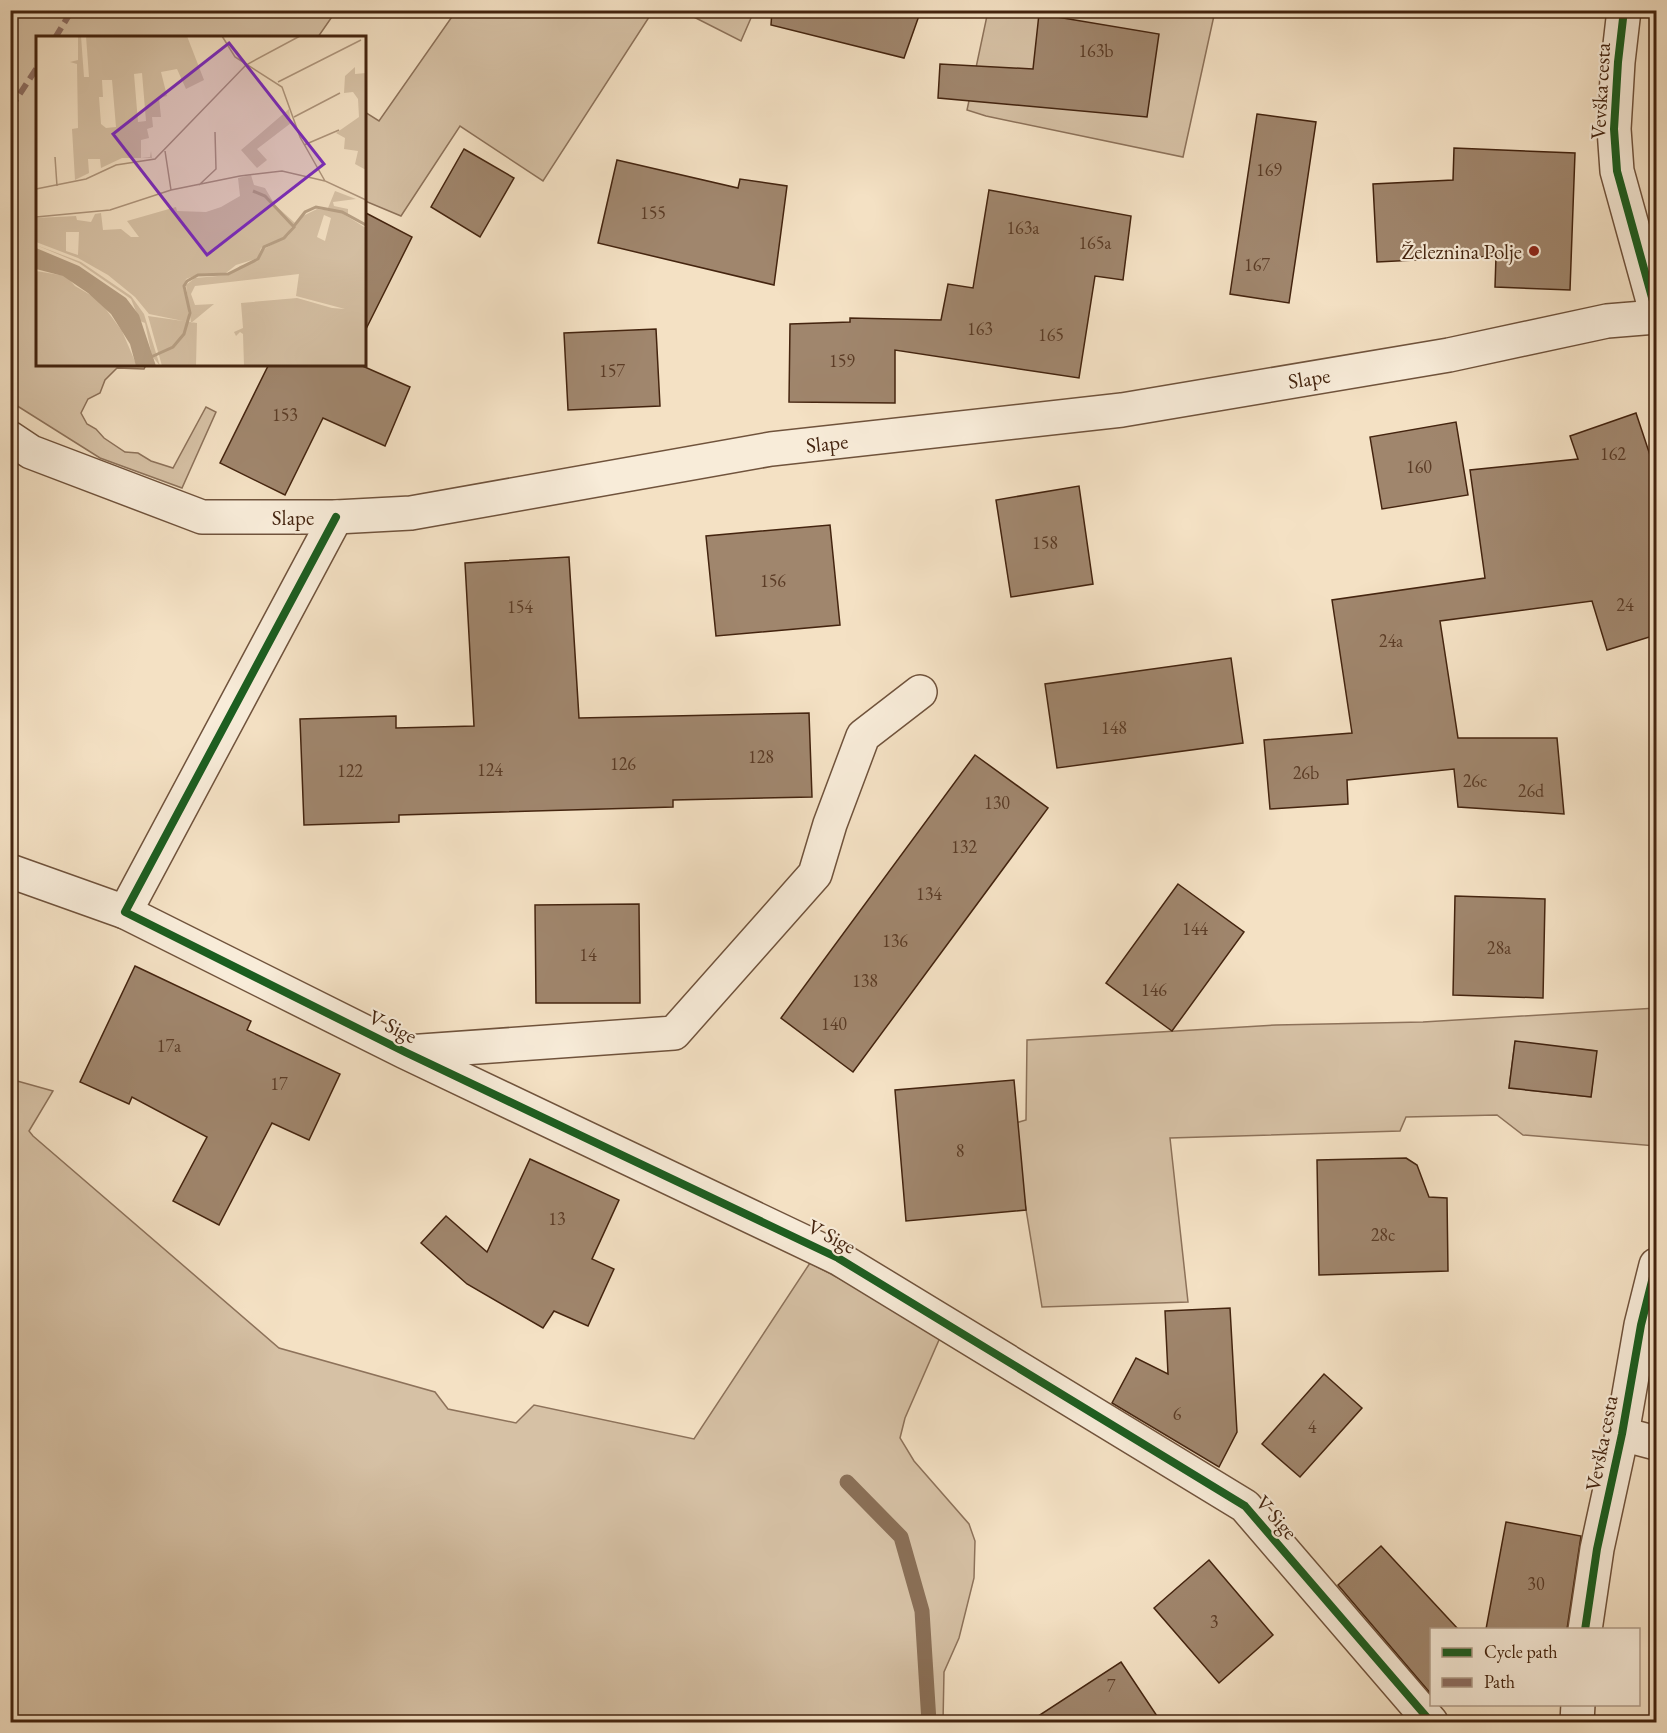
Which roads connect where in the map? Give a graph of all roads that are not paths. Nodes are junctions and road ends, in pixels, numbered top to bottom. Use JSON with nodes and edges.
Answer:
{"nodes":[{"id":1,"x":1624,"y":10,"type":"edge"},
{"id":2,"x":1656,"y":312,"type":"edge"},
{"id":3,"x":1656,"y":317,"type":"edge"},
{"id":4,"x":10,"y":438,"type":"edge"},
{"id":5,"x":336,"y":517,"type":"junction"},
{"id":6,"x":920,"y":692,"type":"dead end"},
{"id":7,"x":10,"y":871,"type":"edge"},
{"id":8,"x":124,"y":912,"type":"junction"},
{"id":9,"x":405,"y":1052,"type":"junction"},
{"id":10,"x":1656,"y":1264,"type":"edge"},
{"id":11,"x":1622,"y":1434,"type":"junction"},
{"id":12,"x":1656,"y":1443,"type":"edge"},
{"id":13,"x":1585,"y":1628,"type":"edge"},
{"id":14,"x":1578,"y":1706,"type":"edge"},
{"id":15,"x":1431,"y":1722,"type":"edge"},
{"id":16,"x":1577,"y":1722,"type":"edge"}],
"edges":[{"from":1,"to":2,"type":"street","name":"Vevška cesta"},
{"from":3,"to":5,"type":"street","name":"Slape"},
{"from":4,"to":5,"type":"street","name":"Slape"},
{"from":5,"to":8,"type":"street"},
{"from":6,"to":9,"type":"street"},
{"from":7,"to":8,"type":"street","name":"V Sige"},
{"from":8,"to":9,"type":"street","name":"V Sige"},
{"from":9,"to":15,"type":"street","name":"V Sige"},
{"from":10,"to":11,"type":"street","name":"Vevška cesta"},
{"from":11,"to":12,"type":"street"},
{"from":11,"to":13,"type":"street","name":"Vevška cesta"},
{"from":14,"to":16,"type":"street"}]}
